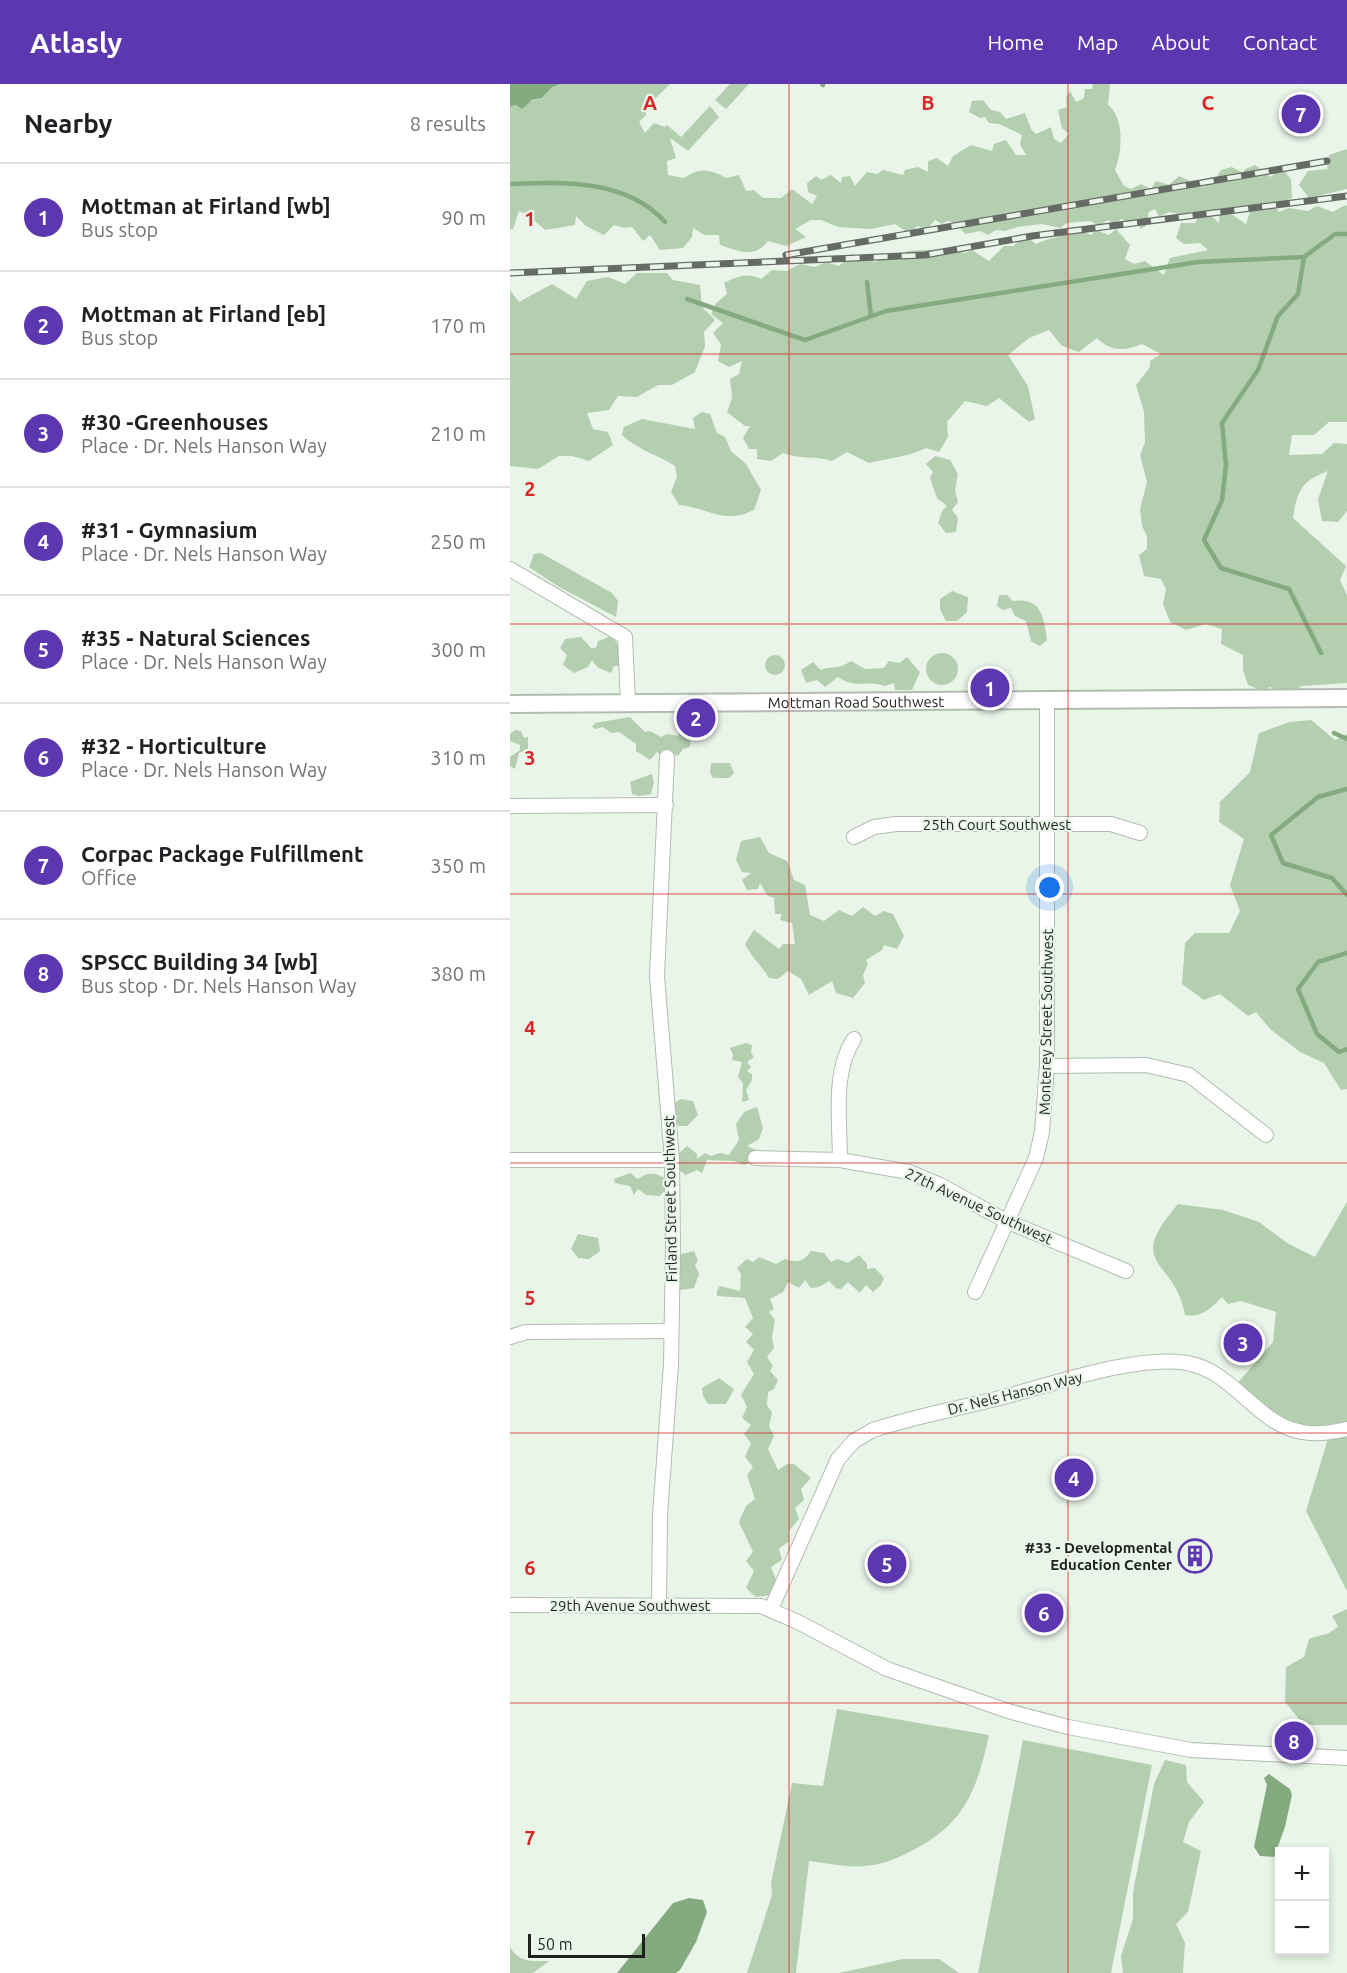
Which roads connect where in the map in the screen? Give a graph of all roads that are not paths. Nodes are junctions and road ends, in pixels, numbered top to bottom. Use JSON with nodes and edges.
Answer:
{"nodes":[{"id":1,"x":510,"y":569,"type":"edge"},
{"id":2,"x":1347,"y":698,"type":"edge"},
{"id":3,"x":1047,"y":702,"type":"junction"},
{"id":4,"x":628,"y":703,"type":"junction"},
{"id":5,"x":510,"y":704,"type":"edge"},
{"id":6,"x":667,"y":757,"type":"dead end"},
{"id":7,"x":666,"y":805,"type":"junction"},
{"id":8,"x":510,"y":806,"type":"edge"},
{"id":9,"x":1049,"y":824,"type":"junction"},
{"id":10,"x":1140,"y":833,"type":"dead end"},
{"id":11,"x":854,"y":837,"type":"dead end"},
{"id":12,"x":854,"y":1039,"type":"dead end"},
{"id":13,"x":1047,"y":1066,"type":"junction"},
{"id":14,"x":1266,"y":1135,"type":"dead end"},
{"id":15,"x":755,"y":1158,"type":"dead end"},
{"id":16,"x":510,"y":1160,"type":"edge"},
{"id":17,"x":672,"y":1160,"type":"junction"},
{"id":18,"x":840,"y":1160,"type":"junction"},
{"id":19,"x":1006,"y":1221,"type":"junction"},
{"id":20,"x":1126,"y":1271,"type":"dead end"},
{"id":21,"x":975,"y":1292,"type":"dead end"},
{"id":22,"x":671,"y":1331,"type":"junction"},
{"id":23,"x":510,"y":1337,"type":"edge"},
{"id":24,"x":1347,"y":1429,"type":"edge"},
{"id":25,"x":660,"y":1604,"type":"junction"},
{"id":26,"x":510,"y":1605,"type":"edge"},
{"id":27,"x":771,"y":1609,"type":"junction"},
{"id":28,"x":1347,"y":1758,"type":"edge"}],
"edges":[{"from":1,"to":4,"type":"street"},
{"from":2,"to":3,"type":"street","name":"Mottman Road Southwest"},
{"from":3,"to":4,"type":"street","name":"Mottman Road Southwest"},
{"from":3,"to":9,"type":"street","name":"Monterey Street Southwest"},
{"from":4,"to":5,"type":"street","name":"Mottman Road Southwest"},
{"from":6,"to":7,"type":"street","name":"Firland Street Southwest"},
{"from":7,"to":8,"type":"street"},
{"from":7,"to":17,"type":"street","name":"Firland Street Southwest"},
{"from":9,"to":10,"type":"street","name":"25th Court Southwest"},
{"from":9,"to":11,"type":"street","name":"25th Court Southwest"},
{"from":9,"to":13,"type":"street","name":"Monterey Street Southwest"},
{"from":12,"to":18,"type":"street"},
{"from":13,"to":14,"type":"street"},
{"from":13,"to":19,"type":"street","name":"Monterey Street Southwest"},
{"from":15,"to":18,"type":"street","name":"27th Avenue Southwest"},
{"from":16,"to":17,"type":"street"},
{"from":17,"to":22,"type":"street","name":"Firland Street Southwest"},
{"from":18,"to":19,"type":"street","name":"27th Avenue Southwest"},
{"from":19,"to":20,"type":"street","name":"27th Avenue Southwest"},
{"from":19,"to":21,"type":"street","name":"Monterey Street Southwest"},
{"from":22,"to":23,"type":"street"},
{"from":22,"to":25,"type":"street","name":"Firland Street Southwest"},
{"from":24,"to":27,"type":"street","name":"Dr. Nels Hanson Way"},
{"from":25,"to":26,"type":"street","name":"29th Avenue Southwest"},
{"from":25,"to":27,"type":"street","name":"29th Avenue Southwest"},
{"from":27,"to":28,"type":"street"}]}
